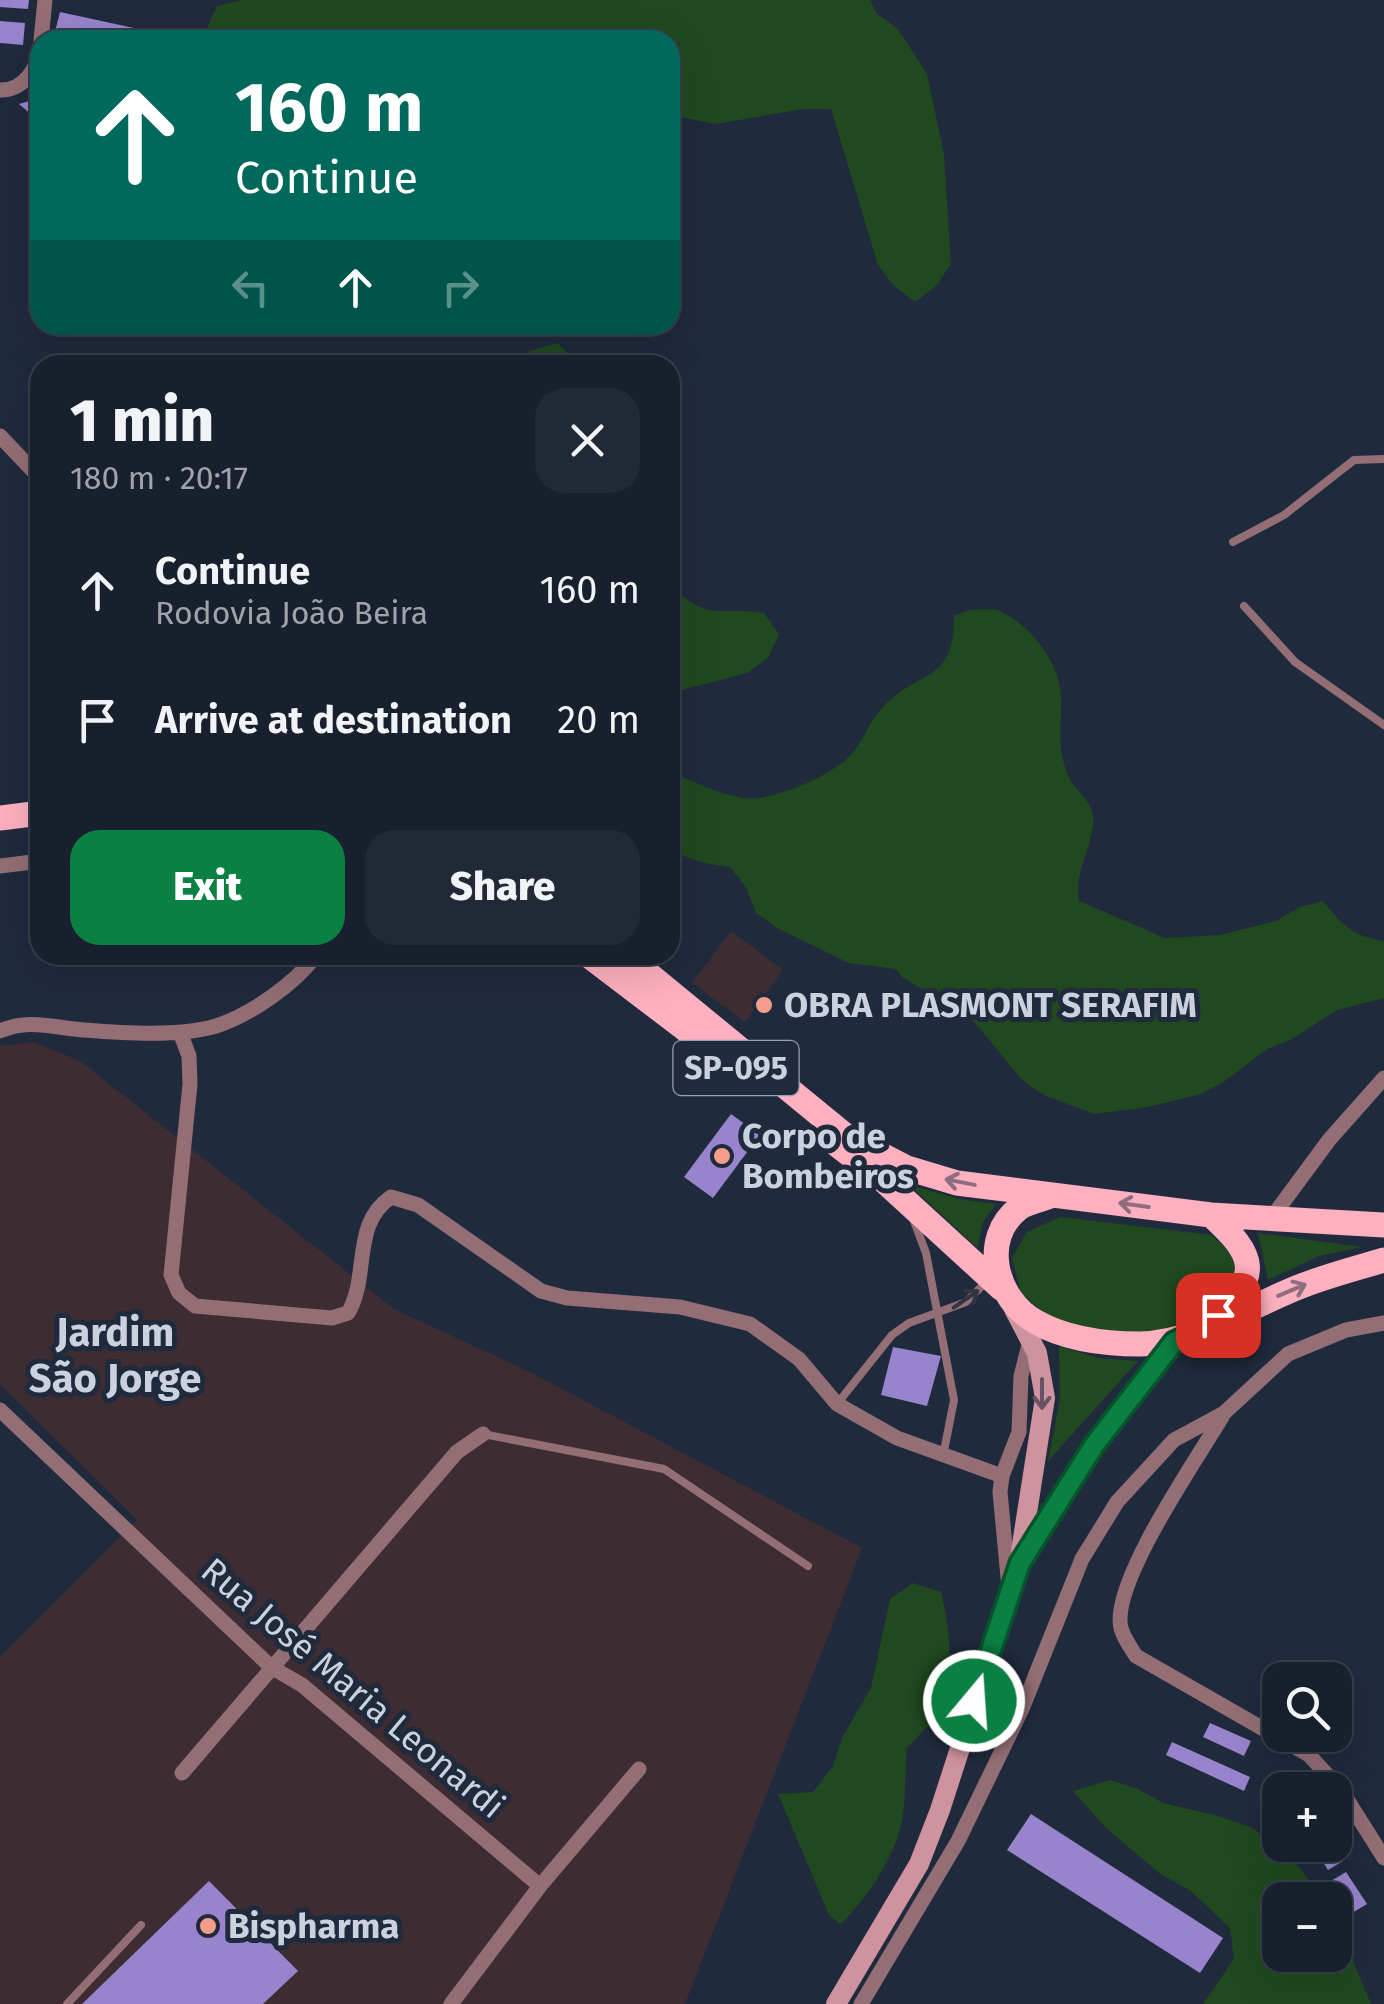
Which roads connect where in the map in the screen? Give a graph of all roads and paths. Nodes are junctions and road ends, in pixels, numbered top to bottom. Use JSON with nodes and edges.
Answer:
{"nodes":[{"id":1,"x":45,"y":0,"type":"edge"},
{"id":2,"x":42,"y":30,"type":"edge"},
{"id":3,"x":30,"y":73,"type":"edge"},
{"id":4,"x":0,"y":90,"type":"edge"},
{"id":5,"x":0,"y":436,"type":"edge"},
{"id":6,"x":1384,"y":459,"type":"edge"},
{"id":7,"x":30,"y":468,"type":"edge"},
{"id":8,"x":1232,"y":542,"type":"dead end"},
{"id":9,"x":1244,"y":606,"type":"dead end"},
{"id":10,"x":1384,"y":725,"type":"edge"},
{"id":11,"x":30,"y":814,"type":"edge"},
{"id":12,"x":0,"y":818,"type":"edge"},
{"id":13,"x":30,"y":831,"type":"edge"},
{"id":14,"x":0,"y":835,"type":"edge"},
{"id":15,"x":30,"y":862,"type":"edge"},
{"id":16,"x":0,"y":866,"type":"edge"},
{"id":17,"x":307,"y":965,"type":"edge"},
{"id":18,"x":601,"y":965,"type":"edge"},
{"id":19,"x":637,"y":965,"type":"edge"},
{"id":20,"x":0,"y":1031,"type":"edge"},
{"id":21,"x":180,"y":1032,"type":"junction"},
{"id":22,"x":1384,"y":1078,"type":"edge"},
{"id":23,"x":1057,"y":1194,"type":"junction"},
{"id":24,"x":906,"y":1200,"type":"junction"},
{"id":25,"x":1211,"y":1215,"type":"junction"},
{"id":26,"x":1270,"y":1220,"type":"junction"},
{"id":27,"x":1384,"y":1225,"type":"edge"},
{"id":28,"x":1384,"y":1260,"type":"edge"},
{"id":29,"x":1001,"y":1290,"type":"junction"},
{"id":30,"x":938,"y":1314,"type":"junction"},
{"id":31,"x":1384,"y":1323,"type":"edge"},
{"id":32,"x":1203,"y":1329,"type":"junction"},
{"id":33,"x":1031,"y":1337,"type":"junction"},
{"id":34,"x":1174,"y":1342,"type":"junction"},
{"id":35,"x":837,"y":1404,"type":"junction"},
{"id":36,"x":0,"y":1410,"type":"edge"},
{"id":37,"x":1224,"y":1413,"type":"junction"},
{"id":38,"x":483,"y":1434,"type":"joint"},
{"id":39,"x":943,"y":1456,"type":"junction"},
{"id":40,"x":1002,"y":1476,"type":"junction"},
{"id":41,"x":1020,"y":1563,"type":"junction"},
{"id":42,"x":808,"y":1566,"type":"dead end"},
{"id":43,"x":1009,"y":1591,"type":"junction"},
{"id":44,"x":271,"y":1667,"type":"junction"},
{"id":45,"x":640,"y":1769,"type":"dead end"},
{"id":46,"x":182,"y":1773,"type":"dead end"},
{"id":47,"x":1384,"y":1858,"type":"edge"},
{"id":48,"x":540,"y":1886,"type":"junction"},
{"id":49,"x":141,"y":1925,"type":"dead end"},
{"id":50,"x":68,"y":2004,"type":"edge"},
{"id":51,"x":450,"y":2004,"type":"edge"},
{"id":52,"x":836,"y":2004,"type":"edge"},
{"id":53,"x":860,"y":2004,"type":"edge"}],
"edges":[{"from":1,"to":2,"type":"street"},
{"from":3,"to":4,"type":"street"},
{"from":5,"to":7,"type":"street"},
{"from":6,"to":8,"type":"lane"},
{"from":9,"to":10,"type":"lane"},
{"from":11,"to":12,"type":"main road"},
{"from":13,"to":14,"type":"main road"},
{"from":15,"to":16,"type":"street"},
{"from":17,"to":21,"type":"street"},
{"from":18,"to":24,"type":"main road","number":"SP-095"},
{"from":23,"to":19,"type":"main road","number":"SP-095","one_way":true},
{"from":20,"to":21,"type":"street"},
{"from":21,"to":35,"type":"street"},
{"from":22,"to":26,"type":"street"},
{"from":25,"to":23,"type":"main road","number":"SP-095","one_way":true},
{"from":23,"to":29,"type":"main road"},
{"from":24,"to":29,"type":"main road","number":"SP-095"},
{"from":24,"to":30,"type":"lane"},
{"from":25,"to":26,"type":"main road","number":"SP-095"},
{"from":25,"to":32,"type":"main road"},
{"from":26,"to":27,"type":"main road","number":"SP-095"},
{"from":32,"to":28,"type":"main road","number":"SP-095","one_way":true},
{"from":30,"to":29,"type":"lane","one_way":true},
{"from":29,"to":33,"type":"main road"},
{"from":29,"to":34,"type":"main road","number":"SP-095"},
{"from":30,"to":35,"type":"lane"},
{"from":30,"to":39,"type":"lane"},
{"from":31,"to":37,"type":"street"},
{"from":32,"to":34,"type":"main road","number":"SP-095"},
{"from":33,"to":40,"type":"street"},
{"from":33,"to":41,"type":"main road","one_way":true},
{"from":34,"to":41,"type":"main road"},
{"from":35,"to":39,"type":"street"},
{"from":36,"to":44,"type":"street","name":"Rua José Maria Leonardi"},
{"from":37,"to":47,"type":"street"},
{"from":37,"to":53,"type":"street"},
{"from":38,"to":42,"type":"lane"},
{"from":38,"to":44,"type":"street"},
{"from":39,"to":40,"type":"street"},
{"from":40,"to":43,"type":"street"},
{"from":41,"to":43,"type":"main road"},
{"from":43,"to":52,"type":"main road"},
{"from":44,"to":46,"type":"street"},
{"from":44,"to":48,"type":"street","name":"Rua José Maria Leonardi"},
{"from":45,"to":48,"type":"street"},
{"from":48,"to":51,"type":"street"},
{"from":49,"to":50,"type":"lane"}]}
